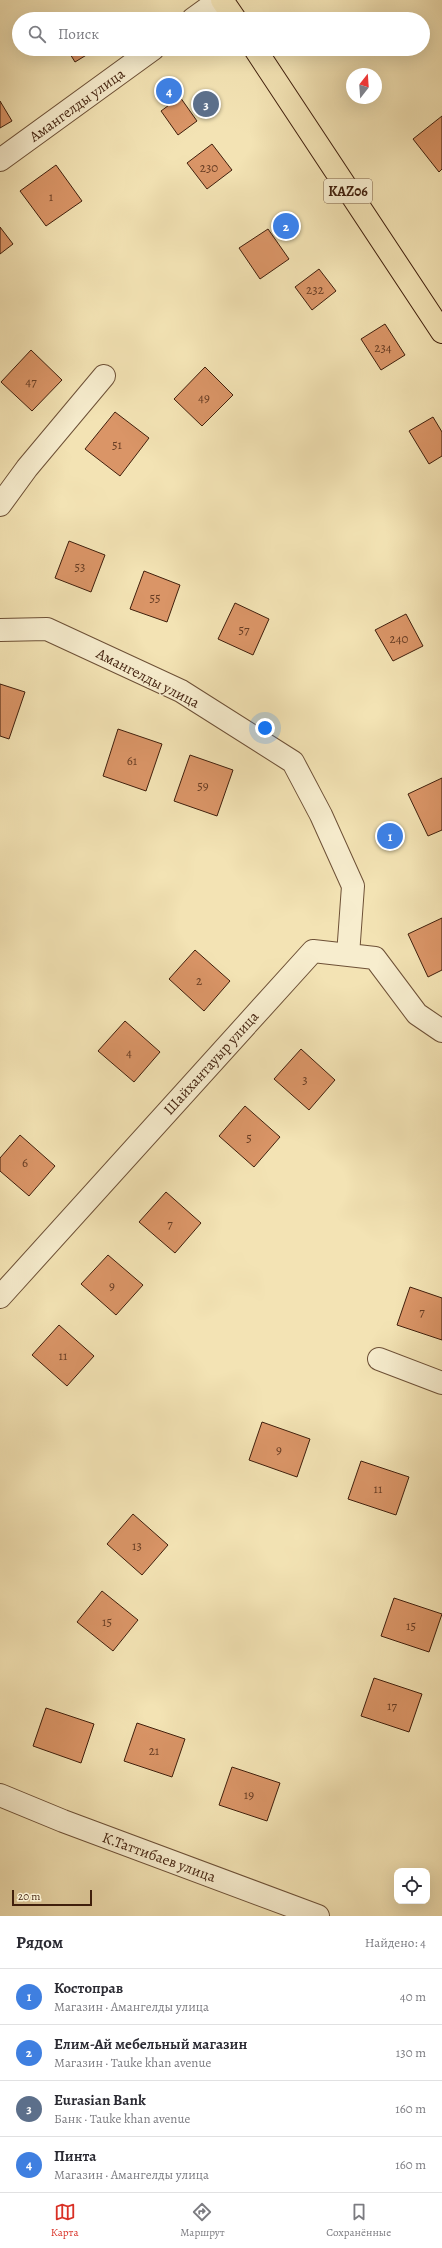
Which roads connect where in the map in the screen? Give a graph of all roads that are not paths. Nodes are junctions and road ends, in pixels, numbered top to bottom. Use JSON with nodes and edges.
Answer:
{"nodes":[{"id":1,"x":219,"y":0,"type":"edge"},
{"id":2,"x":222,"y":0,"type":"edge"},
{"id":3,"x":203,"y":12,"type":"edge"},
{"id":4,"x":230,"y":12,"type":"edge"},
{"id":5,"x":143,"y":56,"type":"edge"},
{"id":6,"x":260,"y":56,"type":"edge"},
{"id":7,"x":0,"y":160,"type":"edge"},
{"id":8,"x":442,"y":332,"type":"edge"},
{"id":9,"x":104,"y":376,"type":"dead end"},
{"id":10,"x":0,"y":505,"type":"edge"},
{"id":11,"x":0,"y":630,"type":"edge"},
{"id":12,"x":348,"y":955,"type":"junction"},
{"id":13,"x":442,"y":1031,"type":"edge"},
{"id":14,"x":0,"y":1297,"type":"edge"},
{"id":15,"x":379,"y":1359,"type":"dead end"},
{"id":16,"x":442,"y":1383,"type":"edge"},
{"id":17,"x":0,"y":1795,"type":"edge"},
{"id":18,"x":318,"y":1916,"type":"edge"}],
"edges":[{"from":1,"to":3,"type":"street"},
{"from":2,"to":4,"type":"main road"},
{"from":5,"to":7,"type":"street","name":"Амангелды улица"},
{"from":6,"to":8,"type":"main road","number":"KАZ06"},
{"from":9,"to":10,"type":"street"},
{"from":11,"to":12,"type":"street","name":"Амангелды улица"},
{"from":12,"to":13,"type":"street","name":"Шайхантауыр улица"},
{"from":12,"to":14,"type":"street","name":"Шайхантауыр улица"},
{"from":15,"to":16,"type":"street"},
{"from":17,"to":18,"type":"street","name":"К.Таттибаев улица"}]}
